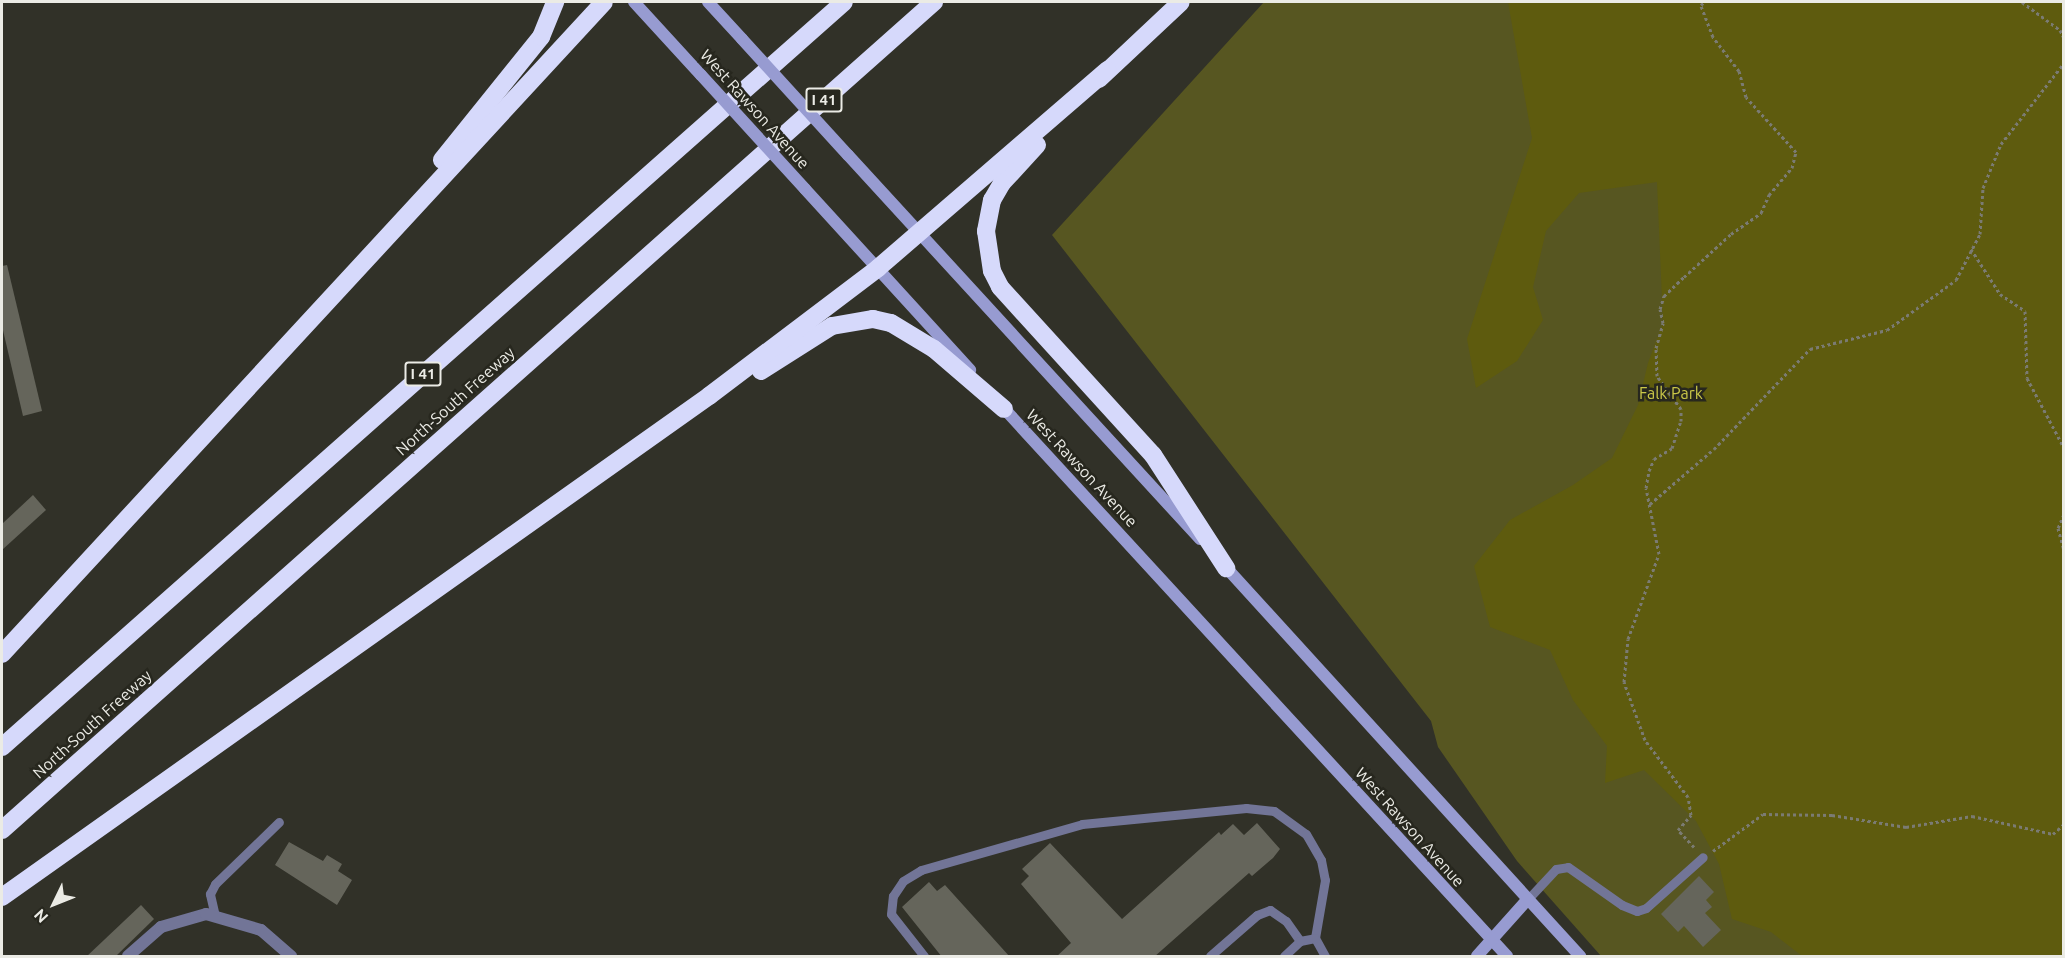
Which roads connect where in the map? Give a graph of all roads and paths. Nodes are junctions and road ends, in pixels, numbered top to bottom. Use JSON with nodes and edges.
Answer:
{"nodes":[{"id":1,"x":555,"y":2,"type":"edge"},
{"id":2,"x":604,"y":2,"type":"edge"},
{"id":3,"x":634,"y":2,"type":"edge"},
{"id":4,"x":708,"y":2,"type":"edge"},
{"id":5,"x":844,"y":2,"type":"edge"},
{"id":6,"x":934,"y":2,"type":"edge"},
{"id":7,"x":1180,"y":2,"type":"edge"},
{"id":8,"x":1704,"y":2,"type":"edge"},
{"id":9,"x":2022,"y":2,"type":"edge"},
{"id":10,"x":2064,"y":38,"type":"edge"},
{"id":11,"x":2064,"y":63,"type":"edge"},
{"id":12,"x":1107,"y":70,"type":"junction"},
{"id":13,"x":412,"y":206,"type":"junction"},
{"id":14,"x":919,"y":234,"type":"junction"},
{"id":15,"x":1971,"y":249,"type":"junction"},
{"id":16,"x":878,"y":268,"type":"junction"},
{"id":17,"x":709,"y":396,"type":"junction"},
{"id":18,"x":1004,"y":409,"type":"junction"},
{"id":19,"x":2064,"y":448,"type":"edge"},
{"id":20,"x":1650,"y":504,"type":"junction"},
{"id":21,"x":2064,"y":514,"type":"edge"},
{"id":22,"x":2064,"y":550,"type":"edge"},
{"id":23,"x":1226,"y":568,"type":"junction"},
{"id":24,"x":2,"y":654,"type":"edge"},
{"id":25,"x":2,"y":747,"type":"edge"},
{"id":26,"x":279,"y":822,"type":"dead end"},
{"id":27,"x":2064,"y":824,"type":"edge"},
{"id":28,"x":2,"y":830,"type":"edge"},
{"id":29,"x":1703,"y":857,"type":"junction"},
{"id":30,"x":2,"y":897,"type":"edge"},
{"id":31,"x":1528,"y":900,"type":"junction"},
{"id":32,"x":215,"y":916,"type":"junction"},
{"id":33,"x":1315,"y":938,"type":"junction"},
{"id":34,"x":1300,"y":941,"type":"junction"},
{"id":35,"x":1493,"y":942,"type":"junction"},
{"id":36,"x":128,"y":957,"type":"edge"},
{"id":37,"x":291,"y":957,"type":"edge"},
{"id":38,"x":924,"y":957,"type":"edge"},
{"id":39,"x":1210,"y":957,"type":"edge"},
{"id":40,"x":1284,"y":957,"type":"edge"},
{"id":41,"x":1324,"y":957,"type":"edge"},
{"id":42,"x":1477,"y":957,"type":"edge"},
{"id":43,"x":1507,"y":957,"type":"edge"},
{"id":44,"x":1580,"y":957,"type":"edge"}],
"edges":[{"from":1,"to":13,"type":"highway"},
{"from":2,"to":13,"type":"highway"},
{"from":3,"to":16,"type":"main road","name":"West Rawson Avenue","bridge":true},
{"from":4,"to":14,"type":"main road","bridge":true},
{"from":5,"to":25,"type":"highway","number":"I 41"},
{"from":6,"to":28,"type":"highway","name":"North-South Freeway","number":"I 41"},
{"from":7,"to":12,"type":"highway"},
{"from":8,"to":20,"type":"path"},
{"from":9,"to":10,"type":"path"},
{"from":11,"to":15,"type":"path"},
{"from":12,"to":14,"type":"highway"},
{"from":12,"to":23,"type":"highway"},
{"from":13,"to":24,"type":"highway"},
{"from":14,"to":16,"type":"highway"},
{"from":14,"to":23,"type":"main road"},
{"from":15,"to":19,"type":"path"},
{"from":15,"to":20,"type":"path"},
{"from":16,"to":17,"type":"highway"},
{"from":16,"to":18,"type":"main road","name":"West Rawson Avenue"},
{"from":17,"to":18,"type":"highway"},
{"from":17,"to":30,"type":"highway"},
{"from":18,"to":35,"type":"main road","name":"West Rawson Avenue"},
{"from":20,"to":29,"type":"path"},
{"from":21,"to":22,"type":"path"},
{"from":23,"to":31,"type":"main road"},
{"from":26,"to":32,"type":"lane"},
{"from":27,"to":29,"type":"path"},
{"from":29,"to":31,"type":"lane"},
{"from":31,"to":35,"type":"main road"},
{"from":31,"to":44,"type":"main road"},
{"from":32,"to":36,"type":"street"},
{"from":32,"to":37,"type":"street"},
{"from":33,"to":34,"type":"lane"},
{"from":33,"to":38,"type":"lane"},
{"from":33,"to":41,"type":"lane"},
{"from":34,"to":39,"type":"lane"},
{"from":34,"to":40,"type":"lane"},
{"from":35,"to":42,"type":"main road"},
{"from":35,"to":43,"type":"main road","name":"West Rawson Avenue"}]}
